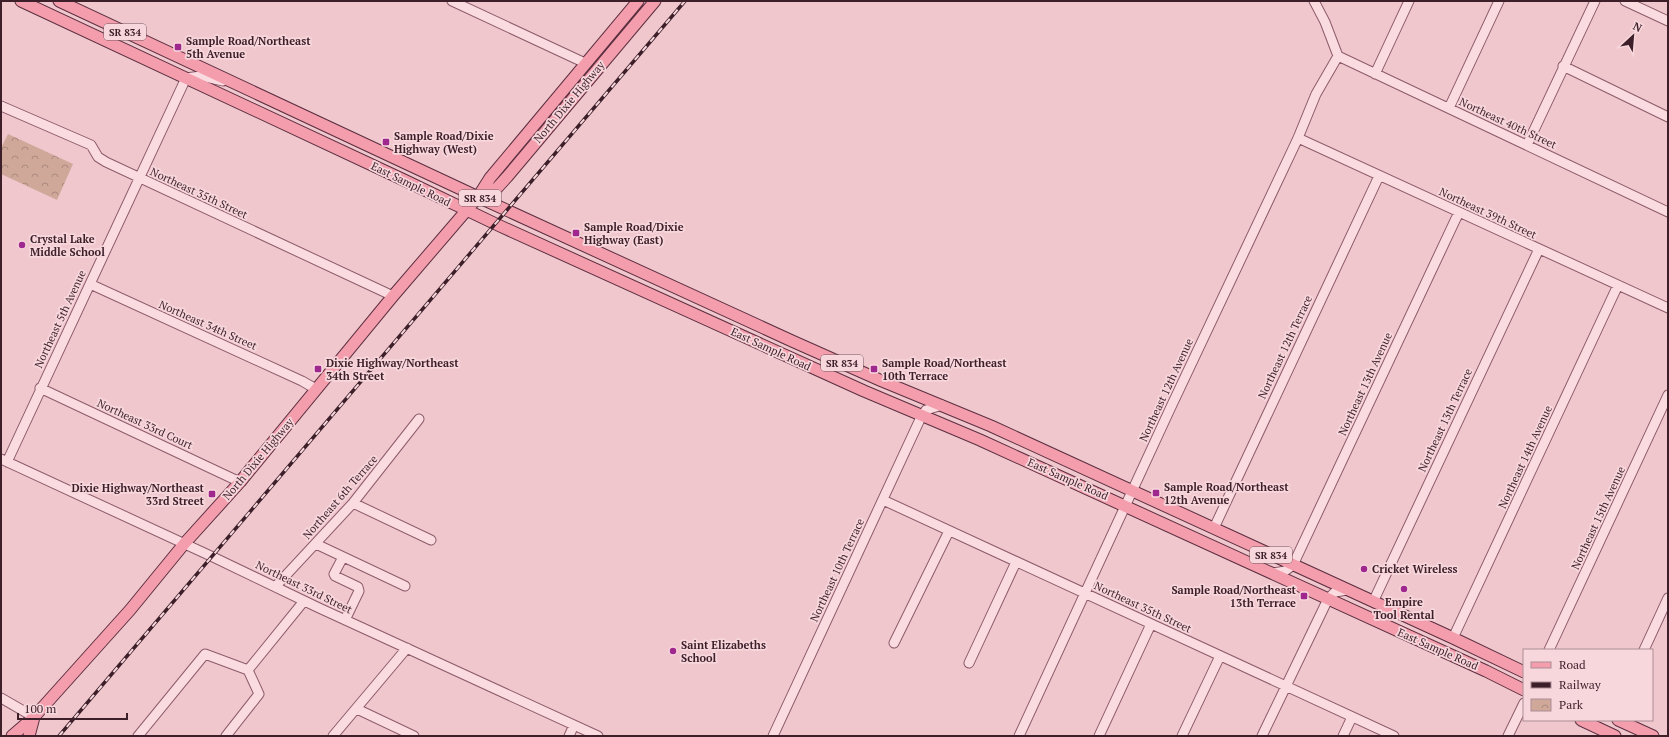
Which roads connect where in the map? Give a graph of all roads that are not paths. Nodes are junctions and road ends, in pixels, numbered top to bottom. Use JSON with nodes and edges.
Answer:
{"nodes":[{"id":1,"x":21,"y":1,"type":"edge"},
{"id":2,"x":59,"y":1,"type":"edge"},
{"id":3,"x":452,"y":1,"type":"edge"},
{"id":4,"x":638,"y":1,"type":"edge"},
{"id":5,"x":654,"y":1,"type":"edge"},
{"id":6,"x":1314,"y":1,"type":"edge"},
{"id":7,"x":1409,"y":1,"type":"edge"},
{"id":8,"x":1499,"y":1,"type":"edge"},
{"id":9,"x":1595,"y":1,"type":"edge"},
{"id":10,"x":1625,"y":1,"type":"edge"},
{"id":11,"x":1668,"y":21,"type":"edge"},
{"id":12,"x":134,"y":54,"type":"junction"},
{"id":13,"x":1338,"y":56,"type":"junction"},
{"id":14,"x":192,"y":63,"type":"junction"},
{"id":15,"x":585,"y":63,"type":"junction"},
{"id":16,"x":1563,"y":66,"type":"junction"},
{"id":17,"x":1375,"y":74,"type":"junction"},
{"id":18,"x":186,"y":78,"type":"junction"},
{"id":19,"x":230,"y":82,"type":"junction"},
{"id":20,"x":1,"y":106,"type":"edge"},
{"id":21,"x":1449,"y":108,"type":"junction"},
{"id":22,"x":1668,"y":117,"type":"edge"},
{"id":23,"x":1298,"y":138,"type":"junction"},
{"id":24,"x":1527,"y":145,"type":"junction"},
{"id":25,"x":1379,"y":176,"type":"junction"},
{"id":26,"x":139,"y":178,"type":"junction"},
{"id":27,"x":478,"y":197,"type":"junction"},
{"id":28,"x":466,"y":210,"type":"junction"},
{"id":29,"x":1459,"y":212,"type":"junction"},
{"id":30,"x":1668,"y":212,"type":"edge"},
{"id":31,"x":1539,"y":249,"type":"junction"},
{"id":32,"x":90,"y":284,"type":"junction"},
{"id":33,"x":1618,"y":285,"type":"junction"},
{"id":34,"x":393,"y":296,"type":"junction"},
{"id":35,"x":696,"y":297,"type":"junction"},
{"id":36,"x":670,"y":303,"type":"junction"},
{"id":37,"x":1668,"y":308,"type":"edge"},
{"id":38,"x":40,"y":388,"type":"junction"},
{"id":39,"x":316,"y":389,"type":"junction"},
{"id":40,"x":1668,"y":395,"type":"edge"},
{"id":41,"x":922,"y":397,"type":"junction"},
{"id":42,"x":942,"y":405,"type":"junction"},
{"id":43,"x":901,"y":406,"type":"junction"},
{"id":44,"x":922,"y":415,"type":"junction"},
{"id":45,"x":419,"y":419,"type":"dead end"},
{"id":46,"x":4,"y":460,"type":"edge"},
{"id":47,"x":240,"y":482,"type":"junction"},
{"id":48,"x":1132,"y":491,"type":"junction"},
{"id":49,"x":883,"y":500,"type":"junction"},
{"id":50,"x":353,"y":503,"type":"junction"},
{"id":51,"x":1125,"y":506,"type":"junction"},
{"id":52,"x":1214,"y":528,"type":"junction"},
{"id":53,"x":948,"y":531,"type":"junction"},
{"id":54,"x":431,"y":540,"type":"dead end"},
{"id":55,"x":184,"y":544,"type":"junction"},
{"id":56,"x":316,"y":544,"type":"junction"},
{"id":57,"x":343,"y":557,"type":"junction"},
{"id":58,"x":1016,"y":562,"type":"junction"},
{"id":59,"x":1293,"y":565,"type":"junction"},
{"id":60,"x":1274,"y":574,"type":"junction"},
{"id":61,"x":405,"y":586,"type":"dead end"},
{"id":62,"x":275,"y":587,"type":"junction"},
{"id":63,"x":1347,"y":590,"type":"junction"},
{"id":64,"x":1084,"y":594,"type":"junction"},
{"id":65,"x":1328,"y":598,"type":"junction"},
{"id":66,"x":1668,"y":598,"type":"edge"},
{"id":67,"x":304,"y":601,"type":"junction"},
{"id":68,"x":1373,"y":602,"type":"junction"},
{"id":69,"x":345,"y":620,"type":"junction"},
{"id":70,"x":1152,"y":624,"type":"junction"},
{"id":71,"x":1453,"y":638,"type":"junction"},
{"id":72,"x":894,"y":643,"type":"dead end"},
{"id":73,"x":407,"y":648,"type":"junction"},
{"id":74,"x":1549,"y":649,"type":"edge"},
{"id":75,"x":1644,"y":649,"type":"edge"},
{"id":76,"x":1220,"y":656,"type":"junction"},
{"id":77,"x":969,"y":663,"type":"dead end"},
{"id":78,"x":248,"y":670,"type":"junction"},
{"id":79,"x":1523,"y":672,"type":"edge"},
{"id":80,"x":1285,"y":686,"type":"junction"},
{"id":81,"x":1523,"y":690,"type":"edge"},
{"id":82,"x":1,"y":698,"type":"edge"},
{"id":83,"x":1523,"y":705,"type":"edge"},
{"id":84,"x":357,"y":709,"type":"junction"},
{"id":85,"x":34,"y":717,"type":"junction"},
{"id":86,"x":1352,"y":717,"type":"junction"},
{"id":87,"x":1583,"y":721,"type":"edge"},
{"id":88,"x":1620,"y":721,"type":"edge"},
{"id":89,"x":574,"y":725,"type":"junction"},
{"id":90,"x":12,"y":736,"type":"edge"},
{"id":91,"x":29,"y":736,"type":"edge"},
{"id":92,"x":138,"y":736,"type":"edge"},
{"id":93,"x":226,"y":736,"type":"edge"},
{"id":94,"x":333,"y":736,"type":"edge"},
{"id":95,"x":414,"y":736,"type":"edge"},
{"id":96,"x":569,"y":736,"type":"edge"},
{"id":97,"x":598,"y":736,"type":"edge"},
{"id":98,"x":773,"y":736,"type":"edge"},
{"id":99,"x":1019,"y":736,"type":"edge"},
{"id":100,"x":1099,"y":736,"type":"edge"},
{"id":101,"x":1182,"y":736,"type":"edge"},
{"id":102,"x":1262,"y":736,"type":"edge"},
{"id":103,"x":1343,"y":736,"type":"edge"},
{"id":104,"x":1394,"y":736,"type":"edge"},
{"id":105,"x":1508,"y":736,"type":"edge"},
{"id":106,"x":1615,"y":736,"type":"edge"},
{"id":107,"x":1652,"y":736,"type":"edge"}],
"edges":[{"from":1,"to":12,"type":"main road","name":"East Sample Road","number":"SR 834"},
{"from":2,"to":14,"type":"main road","name":"East Sample Road","number":"SR 834"},
{"from":3,"to":15,"type":"street"},
{"from":4,"to":15,"type":"main road","name":"North Dixie Highway"},
{"from":5,"to":27,"type":"main road","name":"North Dixie Highway"},
{"from":6,"to":13,"type":"street"},
{"from":7,"to":17,"type":"street"},
{"from":8,"to":21,"type":"street"},
{"from":9,"to":16,"type":"street"},
{"from":10,"to":11,"type":"street"},
{"from":12,"to":14,"type":"main road"},
{"from":12,"to":18,"type":"main road","name":"East Sample Road","number":"SR 834"},
{"from":13,"to":17,"type":"street","name":"Northeast 40th Street"},
{"from":13,"to":23,"type":"street","name":"Northeast 12th Avenue"},
{"from":14,"to":19,"type":"main road","name":"East Sample Road","number":"SR 834"},
{"from":15,"to":27,"type":"main road","name":"North Dixie Highway"},
{"from":16,"to":22,"type":"street"},
{"from":16,"to":24,"type":"street"},
{"from":17,"to":21,"type":"street","name":"Northeast 40th Street"},
{"from":18,"to":19,"type":"street"},
{"from":18,"to":26,"type":"street","name":"Northeast 5th Avenue"},
{"from":18,"to":28,"type":"main road","name":"East Sample Road","number":"SR 834"},
{"from":19,"to":27,"type":"main road","name":"East Sample Road","number":"SR 834"},
{"from":20,"to":26,"type":"street","name":"Northeast 35th Street"},
{"from":21,"to":24,"type":"street","name":"Northeast 40th Street"},
{"from":23,"to":25,"type":"street","name":"Northeast 39th Street"},
{"from":23,"to":48,"type":"street","name":"Northeast 12th Avenue"},
{"from":24,"to":30,"type":"street","name":"Northeast 40th Street"},
{"from":25,"to":29,"type":"street","name":"Northeast 39th Street"},
{"from":25,"to":52,"type":"street","name":"Northeast 12th Terrace"},
{"from":26,"to":32,"type":"street","name":"Northeast 5th Avenue"},
{"from":26,"to":34,"type":"street","name":"Northeast 35th Street"},
{"from":27,"to":28,"type":"main road","name":"North Dixie Highway"},
{"from":27,"to":35,"type":"main road","name":"East Sample Road","number":"SR 834"},
{"from":28,"to":34,"type":"main road","name":"North Dixie Highway"},
{"from":28,"to":36,"type":"main road","name":"East Sample Road","number":"SR 834"},
{"from":29,"to":31,"type":"street","name":"Northeast 39th Street"},
{"from":29,"to":59,"type":"street","name":"Northeast 13th Avenue"},
{"from":31,"to":33,"type":"street","name":"Northeast 39th Street"},
{"from":31,"to":68,"type":"street","name":"Northeast 13th Terrace"},
{"from":32,"to":38,"type":"street","name":"Northeast 5th Avenue"},
{"from":32,"to":39,"type":"street","name":"Northeast 34th Street"},
{"from":33,"to":37,"type":"street","name":"Northeast 39th Street"},
{"from":33,"to":71,"type":"street","name":"Northeast 14th Avenue"},
{"from":34,"to":39,"type":"main road","name":"North Dixie Highway"},
{"from":35,"to":36,"type":"main road"},
{"from":35,"to":41,"type":"main road","name":"East Sample Road","number":"SR 834"},
{"from":36,"to":43,"type":"main road","name":"East Sample Road","number":"SR 834"},
{"from":38,"to":46,"type":"street","name":"Northeast 5th Avenue"},
{"from":38,"to":47,"type":"street","name":"Northeast 33rd Court"},
{"from":39,"to":47,"type":"main road","name":"North Dixie Highway"},
{"from":40,"to":74,"type":"street","name":"Northeast 15th Avenue"},
{"from":41,"to":42,"type":"main road","name":"East Sample Road","number":"SR 834"},
{"from":41,"to":43,"type":"main road"},
{"from":42,"to":44,"type":"street"},
{"from":42,"to":48,"type":"main road","name":"East Sample Road","number":"SR 834"},
{"from":43,"to":44,"type":"main road","name":"East Sample Road","number":"SR 834"},
{"from":44,"to":49,"type":"street","name":"Northeast 10th Terrace"},
{"from":44,"to":51,"type":"main road","name":"East Sample Road","number":"SR 834"},
{"from":45,"to":50,"type":"street","name":"Northeast 6th Terrace"},
{"from":46,"to":55,"type":"street","name":"Northeast 33rd Street"},
{"from":47,"to":55,"type":"main road","name":"North Dixie Highway"},
{"from":48,"to":51,"type":"street","name":"Northeast 12th Avenue"},
{"from":48,"to":52,"type":"main road","name":"East Sample Road","number":"SR 834"},
{"from":49,"to":53,"type":"street","name":"Northeast 35th Street"},
{"from":49,"to":98,"type":"street","name":"Northeast 10th Terrace"},
{"from":50,"to":54,"type":"street"},
{"from":50,"to":56,"type":"street","name":"Northeast 6th Terrace"},
{"from":51,"to":60,"type":"main road","name":"East Sample Road","number":"SR 834"},
{"from":51,"to":64,"type":"street","name":"Northeast 12th Avenue"},
{"from":52,"to":59,"type":"main road","name":"East Sample Road","number":"SR 834"},
{"from":53,"to":58,"type":"street","name":"Northeast 35th Street"},
{"from":53,"to":72,"type":"street"},
{"from":55,"to":62,"type":"street","name":"Northeast 33rd Street"},
{"from":55,"to":85,"type":"main road","name":"North Dixie Highway"},
{"from":56,"to":57,"type":"street"},
{"from":56,"to":62,"type":"street","name":"Northeast 6th Terrace"},
{"from":57,"to":61,"type":"street"},
{"from":57,"to":69,"type":"street"},
{"from":58,"to":64,"type":"street","name":"Northeast 35th Street"},
{"from":58,"to":77,"type":"street"},
{"from":59,"to":60,"type":"street"},
{"from":59,"to":63,"type":"main road","name":"East Sample Road","number":"SR 834"},
{"from":60,"to":65,"type":"main road","name":"East Sample Road","number":"SR 834"},
{"from":62,"to":67,"type":"street","name":"Northeast 33rd Street"},
{"from":63,"to":65,"type":"street"},
{"from":63,"to":68,"type":"main road","name":"East Sample Road","number":"SR 834"},
{"from":64,"to":70,"type":"street","name":"Northeast 35th Street"},
{"from":64,"to":99,"type":"street","name":"Northeast 12th Avenue"},
{"from":65,"to":80,"type":"street"},
{"from":65,"to":81,"type":"main road","name":"East Sample Road","number":"SR 834"},
{"from":66,"to":75,"type":"street"},
{"from":67,"to":69,"type":"street","name":"Northeast 33rd Street"},
{"from":67,"to":78,"type":"street"},
{"from":68,"to":71,"type":"main road","name":"East Sample Road","number":"SR 834"},
{"from":69,"to":73,"type":"street","name":"Northeast 33rd Street"},
{"from":70,"to":76,"type":"street","name":"Northeast 35th Street"},
{"from":70,"to":100,"type":"street"},
{"from":71,"to":79,"type":"main road","name":"East Sample Road","number":"SR 834"},
{"from":73,"to":84,"type":"street"},
{"from":73,"to":89,"type":"street","name":"Northeast 33rd Street"},
{"from":76,"to":80,"type":"street","name":"Northeast 35th Street"},
{"from":76,"to":101,"type":"street"},
{"from":78,"to":92,"type":"street"},
{"from":78,"to":93,"type":"street"},
{"from":80,"to":86,"type":"street","name":"Northeast 35th Street"},
{"from":80,"to":102,"type":"street"},
{"from":82,"to":85,"type":"street"},
{"from":83,"to":105,"type":"street"},
{"from":84,"to":94,"type":"street"},
{"from":84,"to":95,"type":"street"},
{"from":85,"to":90,"type":"main road","name":"North Dixie Highway"},
{"from":85,"to":91,"type":"main road","name":"North Dixie Highway"},
{"from":86,"to":103,"type":"street"},
{"from":86,"to":104,"type":"street","name":"Northeast 35th Street"},
{"from":87,"to":106,"type":"main road"},
{"from":88,"to":107,"type":"main road"},
{"from":89,"to":96,"type":"street"},
{"from":89,"to":97,"type":"street","name":"Northeast 33rd Street"}]}
